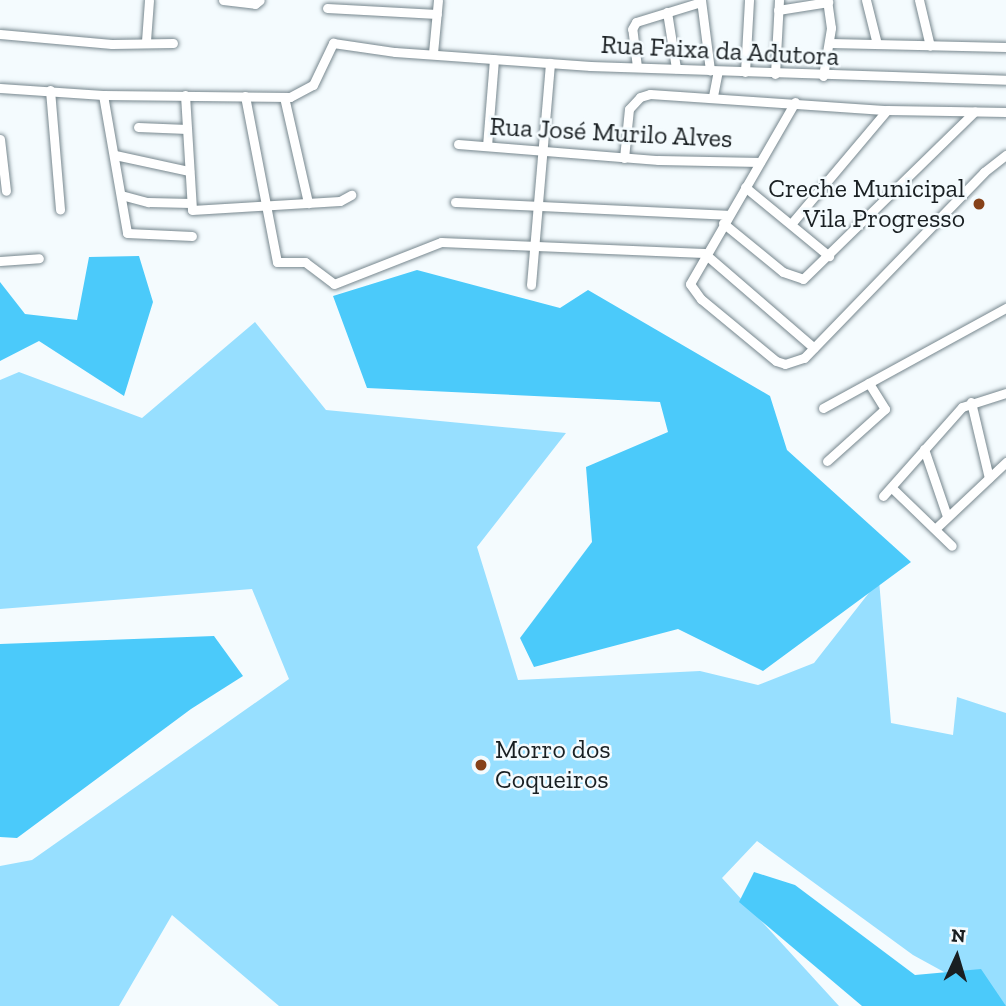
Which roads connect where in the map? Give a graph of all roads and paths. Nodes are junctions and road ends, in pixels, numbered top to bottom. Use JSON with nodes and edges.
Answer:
{"nodes":[{"id":1,"x":223,"y":0,"type":"edge"},
{"id":2,"x":260,"y":0,"type":"edge"},
{"id":3,"x":438,"y":0,"type":"edge"},
{"id":4,"x":749,"y":0,"type":"edge"},
{"id":5,"x":866,"y":0,"type":"edge"},
{"id":6,"x":919,"y":0,"type":"edge"},
{"id":7,"x":701,"y":1,"type":"edge"},
{"id":8,"x":827,"y":1,"type":"edge"},
{"id":9,"x":148,"y":4,"type":"edge"},
{"id":10,"x":779,"y":5,"type":"edge"},
{"id":11,"x":327,"y":8,"type":"dead end"},
{"id":12,"x":667,"y":12,"type":"junction"},
{"id":13,"x":437,"y":14,"type":"junction"},
{"id":14,"x":0,"y":34,"type":"edge"},
{"id":15,"x":146,"y":41,"type":"junction"},
{"id":16,"x":173,"y":43,"type":"dead end"},
{"id":17,"x":830,"y":43,"type":"junction"},
{"id":18,"x":877,"y":44,"type":"junction"},
{"id":19,"x":930,"y":46,"type":"junction"},
{"id":20,"x":1006,"y":47,"type":"edge"},
{"id":21,"x":433,"y":53,"type":"junction"},
{"id":22,"x":494,"y":59,"type":"junction"},
{"id":23,"x":550,"y":63,"type":"junction"},
{"id":24,"x":637,"y":66,"type":"junction"},
{"id":25,"x":676,"y":68,"type":"junction"},
{"id":26,"x":714,"y":70,"type":"junction"},
{"id":27,"x":745,"y":72,"type":"junction"},
{"id":28,"x":775,"y":74,"type":"junction"},
{"id":29,"x":823,"y":76,"type":"junction"},
{"id":30,"x":1006,"y":80,"type":"edge"},
{"id":31,"x":0,"y":88,"type":"edge"},
{"id":32,"x":50,"y":90,"type":"junction"},
{"id":33,"x":103,"y":95,"type":"junction"},
{"id":34,"x":185,"y":96,"type":"junction"},
{"id":35,"x":245,"y":96,"type":"junction"},
{"id":36,"x":713,"y":96,"type":"junction"},
{"id":37,"x":284,"y":97,"type":"junction"},
{"id":38,"x":795,"y":102,"type":"junction"},
{"id":39,"x":887,"y":110,"type":"junction"},
{"id":40,"x":975,"y":111,"type":"junction"},
{"id":41,"x":1006,"y":112,"type":"edge"},
{"id":42,"x":138,"y":127,"type":"dead end"},
{"id":43,"x":187,"y":129,"type":"junction"},
{"id":44,"x":0,"y":139,"type":"edge"},
{"id":45,"x":458,"y":144,"type":"dead end"},
{"id":46,"x":487,"y":146,"type":"junction"},
{"id":47,"x":541,"y":152,"type":"junction"},
{"id":48,"x":115,"y":155,"type":"junction"},
{"id":49,"x":1006,"y":155,"type":"edge"},
{"id":50,"x":624,"y":158,"type":"junction"},
{"id":51,"x":760,"y":162,"type":"junction"},
{"id":52,"x":189,"y":171,"type":"junction"},
{"id":53,"x":745,"y":187,"type":"junction"},
{"id":54,"x":6,"y":191,"type":"dead end"},
{"id":55,"x":121,"y":195,"type":"junction"},
{"id":56,"x":351,"y":195,"type":"dead end"},
{"id":57,"x":456,"y":202,"type":"dead end"},
{"id":58,"x":191,"y":203,"type":"junction"},
{"id":59,"x":308,"y":203,"type":"junction"},
{"id":60,"x":270,"y":205,"type":"junction"},
{"id":61,"x":538,"y":209,"type":"junction"},
{"id":62,"x":60,"y":210,"type":"dead end"},
{"id":63,"x":725,"y":219,"type":"junction"},
{"id":64,"x":791,"y":225,"type":"junction"},
{"id":65,"x":192,"y":236,"type":"dead end"},
{"id":66,"x":534,"y":248,"type":"junction"},
{"id":67,"x":704,"y":253,"type":"junction"},
{"id":68,"x":828,"y":256,"type":"junction"},
{"id":69,"x":39,"y":258,"type":"dead end"},
{"id":70,"x":0,"y":261,"type":"edge"},
{"id":71,"x":531,"y":285,"type":"dead end"},
{"id":72,"x":1006,"y":308,"type":"edge"},
{"id":73,"x":814,"y":348,"type":"junction"},
{"id":74,"x":869,"y":383,"type":"junction"},
{"id":75,"x":1006,"y":393,"type":"edge"},
{"id":76,"x":971,"y":402,"type":"junction"},
{"id":77,"x":823,"y":408,"type":"dead end"},
{"id":78,"x":924,"y":449,"type":"junction"},
{"id":79,"x":827,"y":461,"type":"dead end"},
{"id":80,"x":1006,"y":462,"type":"edge"},
{"id":81,"x":989,"y":478,"type":"junction"},
{"id":82,"x":892,"y":488,"type":"junction"},
{"id":83,"x":883,"y":496,"type":"dead end"},
{"id":84,"x":947,"y":516,"type":"junction"},
{"id":85,"x":936,"y":529,"type":"junction"},
{"id":86,"x":953,"y":546,"type":"dead end"}],
"edges":[{"from":1,"to":2,"type":"street"},
{"from":3,"to":13,"type":"street"},
{"from":4,"to":27,"type":"street"},
{"from":5,"to":18,"type":"street"},
{"from":6,"to":19,"type":"street"},
{"from":7,"to":12,"type":"street"},
{"from":7,"to":26,"type":"street"},
{"from":8,"to":10,"type":"street"},
{"from":8,"to":17,"type":"street"},
{"from":9,"to":15,"type":"street"},
{"from":10,"to":28,"type":"street"},
{"from":11,"to":13,"type":"street"},
{"from":12,"to":24,"type":"street"},
{"from":12,"to":25,"type":"street"},
{"from":13,"to":21,"type":"street"},
{"from":14,"to":15,"type":"street"},
{"from":15,"to":16,"type":"street"},
{"from":17,"to":18,"type":"street"},
{"from":17,"to":29,"type":"street"},
{"from":18,"to":19,"type":"street"},
{"from":19,"to":20,"type":"street"},
{"from":21,"to":22,"type":"street","name":"Rua Faixa da Adutora"},
{"from":21,"to":37,"type":"street","name":"Rua Faixa da Adutora"},
{"from":22,"to":23,"type":"street","name":"Rua Faixa da Adutora"},
{"from":22,"to":46,"type":"street"},
{"from":23,"to":24,"type":"street","name":"Rua Faixa da Adutora"},
{"from":23,"to":47,"type":"street"},
{"from":24,"to":25,"type":"street","name":"Rua Faixa da Adutora"},
{"from":25,"to":26,"type":"street","name":"Rua Faixa da Adutora"},
{"from":26,"to":27,"type":"street","name":"Rua Faixa da Adutora"},
{"from":26,"to":36,"type":"street"},
{"from":27,"to":28,"type":"street","name":"Rua Faixa da Adutora"},
{"from":28,"to":29,"type":"street","name":"Rua Faixa da Adutora"},
{"from":29,"to":30,"type":"street","name":"Rua Faixa da Adutora"},
{"from":31,"to":32,"type":"street"},
{"from":32,"to":33,"type":"street"},
{"from":32,"to":62,"type":"street"},
{"from":33,"to":34,"type":"street"},
{"from":33,"to":48,"type":"street"},
{"from":34,"to":35,"type":"street"},
{"from":34,"to":43,"type":"street"},
{"from":35,"to":37,"type":"street"},
{"from":35,"to":60,"type":"street"},
{"from":36,"to":38,"type":"street","name":"Rua Faixa da Adutora"},
{"from":36,"to":50,"type":"street","name":"Rua Faixa da Adutora"},
{"from":37,"to":59,"type":"street"},
{"from":38,"to":39,"type":"street","name":"Rua Faixa da Adutora"},
{"from":38,"to":51,"type":"street"},
{"from":39,"to":40,"type":"street","name":"Rua Faixa da Adutora"},
{"from":39,"to":64,"type":"street"},
{"from":40,"to":41,"type":"street","name":"Rua Faixa da Adutora"},
{"from":40,"to":68,"type":"street"},
{"from":42,"to":43,"type":"street"},
{"from":43,"to":52,"type":"street"},
{"from":44,"to":54,"type":"street"},
{"from":45,"to":46,"type":"street","name":"Rua José Murilo Alves"},
{"from":46,"to":47,"type":"street","name":"Rua José Murilo Alves"},
{"from":47,"to":50,"type":"street","name":"Rua José Murilo Alves"},
{"from":47,"to":61,"type":"street"},
{"from":48,"to":52,"type":"street"},
{"from":48,"to":55,"type":"street"},
{"from":49,"to":73,"type":"street"},
{"from":50,"to":51,"type":"street","name":"Rua José Murilo Alves"},
{"from":51,"to":53,"type":"street"},
{"from":52,"to":58,"type":"street"},
{"from":53,"to":63,"type":"street"},
{"from":53,"to":64,"type":"street"},
{"from":55,"to":58,"type":"street"},
{"from":55,"to":65,"type":"street"},
{"from":56,"to":59,"type":"street"},
{"from":57,"to":61,"type":"street"},
{"from":58,"to":60,"type":"street"},
{"from":59,"to":60,"type":"street"},
{"from":60,"to":66,"type":"street"},
{"from":61,"to":63,"type":"street"},
{"from":61,"to":66,"type":"street"},
{"from":63,"to":67,"type":"street"},
{"from":63,"to":68,"type":"street"},
{"from":64,"to":68,"type":"street"},
{"from":66,"to":67,"type":"street"},
{"from":66,"to":71,"type":"street"},
{"from":67,"to":73,"type":"street"},
{"from":67,"to":73,"type":"street"},
{"from":69,"to":70,"type":"street"},
{"from":72,"to":74,"type":"street"},
{"from":74,"to":77,"type":"street"},
{"from":74,"to":79,"type":"street"},
{"from":75,"to":76,"type":"street"},
{"from":76,"to":78,"type":"street"},
{"from":76,"to":81,"type":"street"},
{"from":78,"to":82,"type":"street"},
{"from":78,"to":84,"type":"street"},
{"from":80,"to":81,"type":"street"},
{"from":81,"to":84,"type":"street"},
{"from":82,"to":83,"type":"street"},
{"from":82,"to":85,"type":"street"},
{"from":84,"to":85,"type":"street"},
{"from":85,"to":86,"type":"street"}]}
